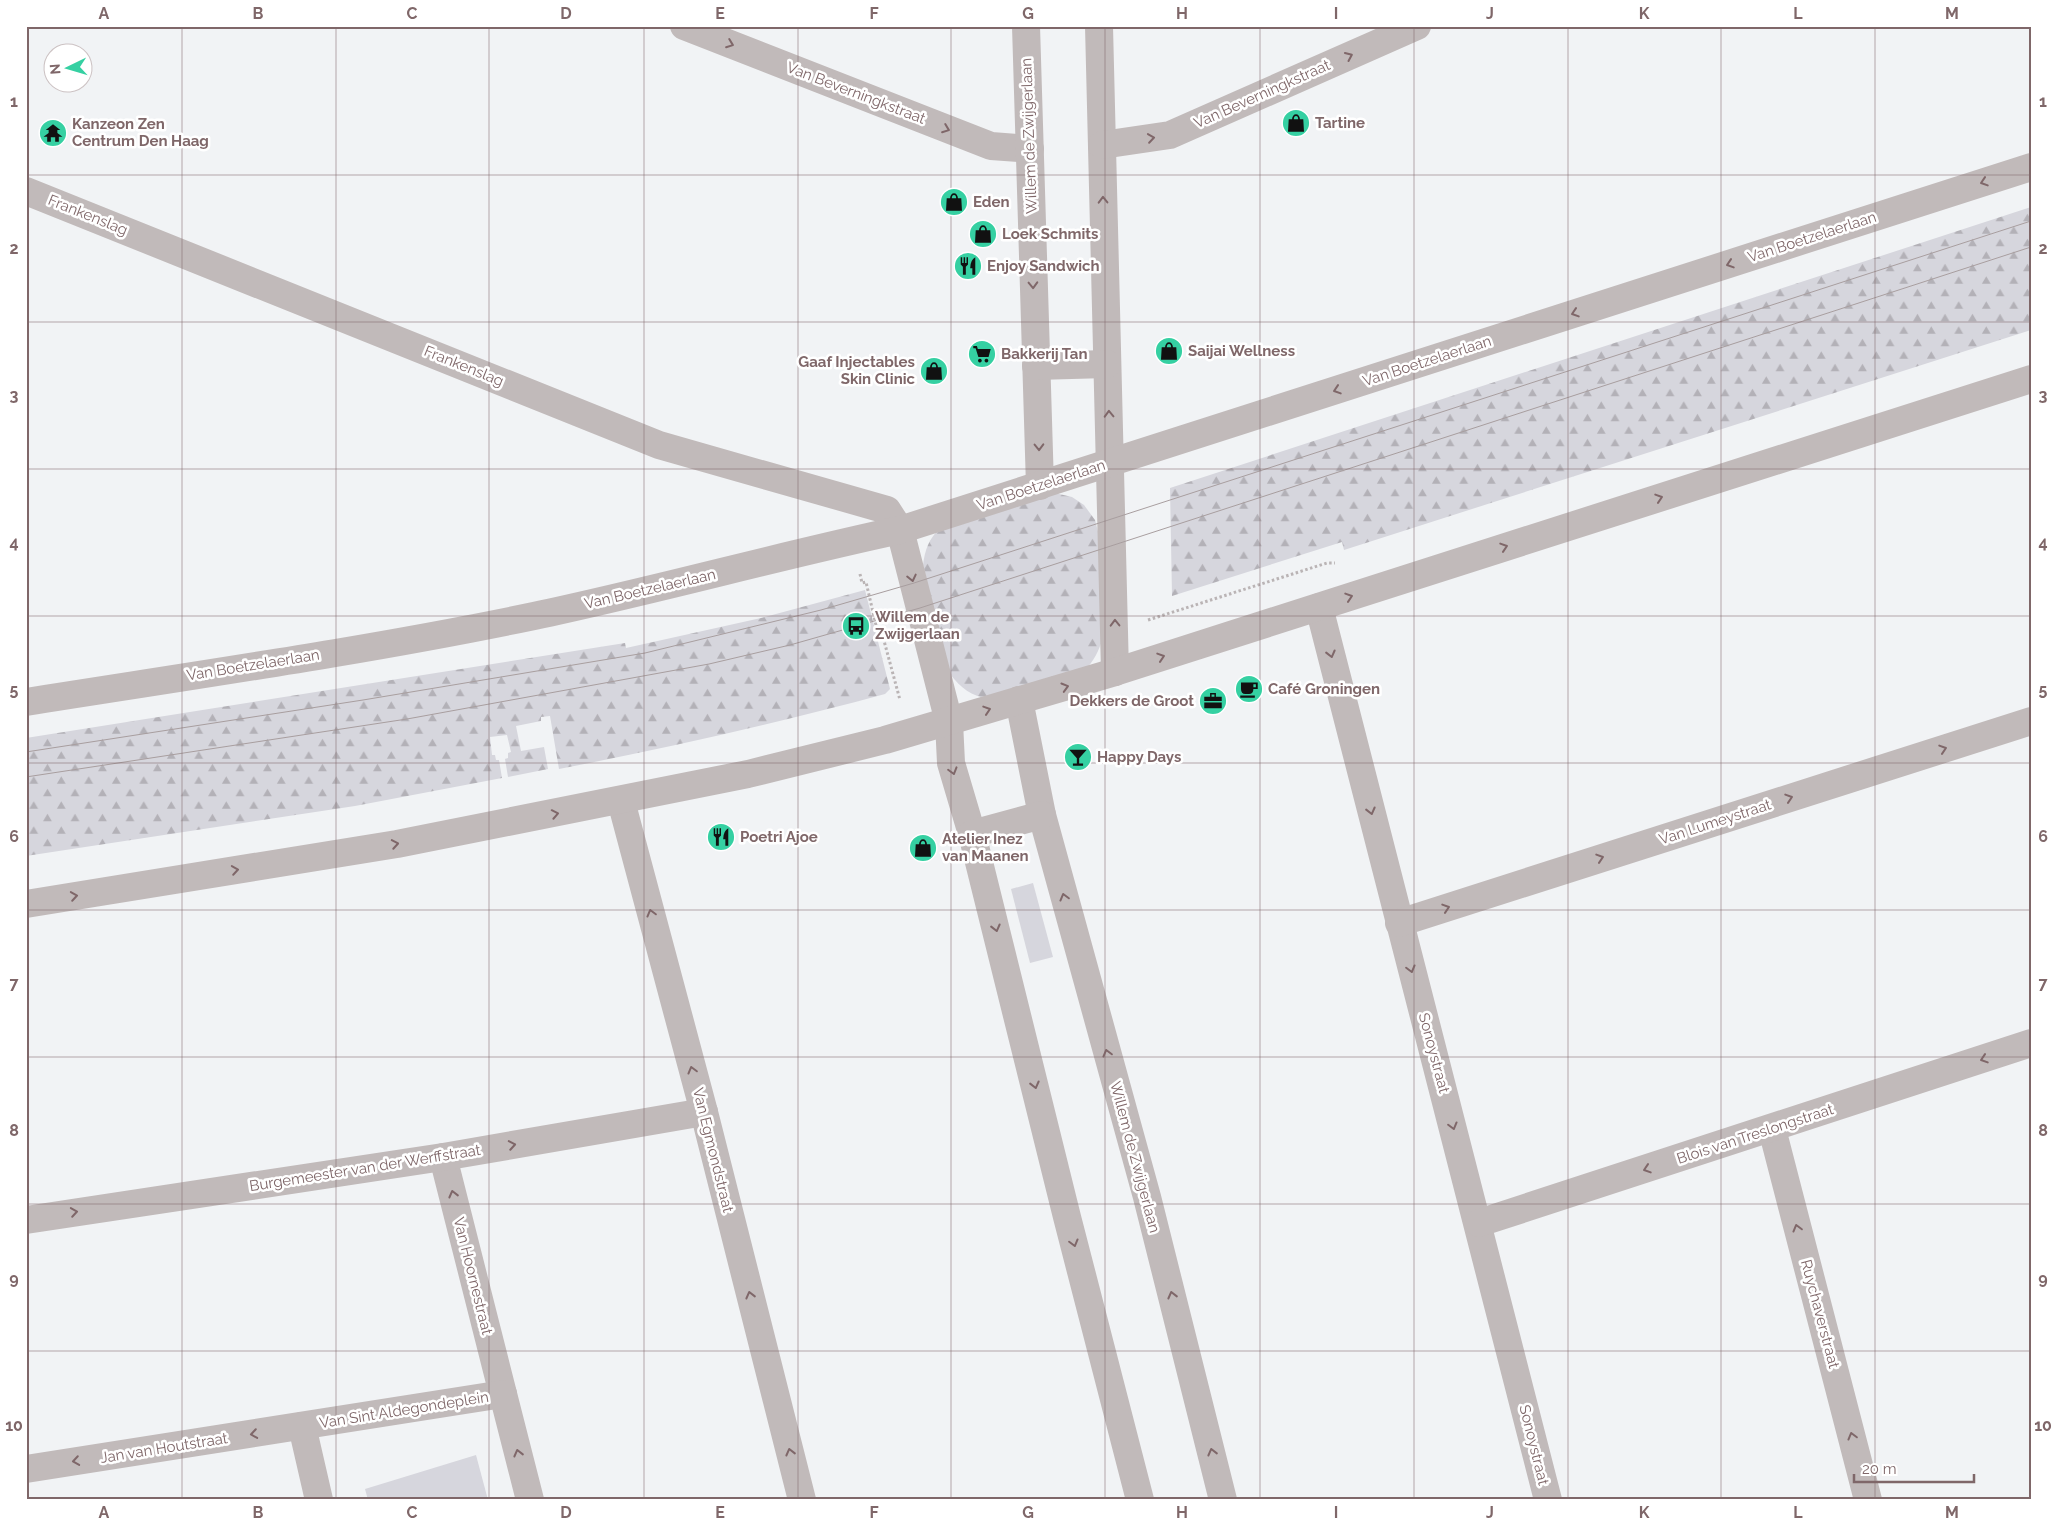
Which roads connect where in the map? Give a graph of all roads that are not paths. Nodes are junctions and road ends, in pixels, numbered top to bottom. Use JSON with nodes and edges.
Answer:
{"nodes":[{"id":1,"x":684,"y":26,"type":"edge"},
{"id":2,"x":1026,"y":26,"type":"edge"},
{"id":3,"x":1099,"y":26,"type":"edge"},
{"id":4,"x":1417,"y":26,"type":"edge"},
{"id":5,"x":1102,"y":145,"type":"junction"},
{"id":6,"x":1030,"y":149,"type":"junction"},
{"id":7,"x":2031,"y":167,"type":"edge"},
{"id":8,"x":26,"y":191,"type":"edge"},
{"id":9,"x":1107,"y":364,"type":"junction"},
{"id":10,"x":1036,"y":366,"type":"junction"},
{"id":11,"x":2031,"y":379,"type":"edge"},
{"id":12,"x":1111,"y":463,"type":"junction"},
{"id":13,"x":1040,"y":486,"type":"junction"},
{"id":14,"x":900,"y":530,"type":"junction"},
{"id":15,"x":1319,"y":606,"type":"junction"},
{"id":16,"x":1115,"y":672,"type":"junction"},
{"id":17,"x":1019,"y":700,"type":"junction"},
{"id":18,"x":26,"y":702,"type":"edge"},
{"id":19,"x":2031,"y":721,"type":"edge"},
{"id":20,"x":949,"y":722,"type":"junction"},
{"id":21,"x":621,"y":801,"type":"junction"},
{"id":22,"x":1042,"y":815,"type":"junction"},
{"id":23,"x":972,"y":834,"type":"junction"},
{"id":24,"x":26,"y":904,"type":"edge"},
{"id":25,"x":1399,"y":923,"type":"junction"},
{"id":26,"x":2031,"y":1043,"type":"edge"},
{"id":27,"x":704,"y":1112,"type":"junction"},
{"id":28,"x":1772,"y":1129,"type":"junction"},
{"id":29,"x":443,"y":1157,"type":"junction"},
{"id":30,"x":26,"y":1220,"type":"edge"},
{"id":31,"x":1479,"y":1223,"type":"junction"},
{"id":32,"x":503,"y":1394,"type":"junction"},
{"id":33,"x":302,"y":1426,"type":"junction"},
{"id":34,"x":26,"y":1469,"type":"edge"},
{"id":35,"x":319,"y":1500,"type":"edge"},
{"id":36,"x":530,"y":1500,"type":"edge"},
{"id":37,"x":802,"y":1500,"type":"edge"},
{"id":38,"x":1140,"y":1500,"type":"edge"},
{"id":39,"x":1224,"y":1500,"type":"edge"},
{"id":40,"x":1548,"y":1500,"type":"edge"},
{"id":41,"x":1868,"y":1500,"type":"edge"}],
"edges":[{"from":1,"to":6,"type":"street","name":"Van Beverningkstraat","one_way":true},
{"from":2,"to":6,"type":"street","name":"Willem de Zwijgerlaan"},
{"from":3,"to":5,"type":"street"},
{"from":5,"to":4,"type":"street","name":"Van Beverningkstraat","one_way":true},
{"from":9,"to":5,"type":"street","one_way":true},
{"from":6,"to":10,"type":"street","name":"Willem de Zwijgerlaan","one_way":true},
{"from":7,"to":12,"type":"street","name":"Van Boetzelaerlaan","one_way":true},
{"from":8,"to":14,"type":"street","name":"Frankenslag"},
{"from":9,"to":10,"type":"street"},
{"from":12,"to":9,"type":"street","one_way":true},
{"from":10,"to":13,"type":"street","name":"Willem de Zwijgerlaan","one_way":true},
{"from":15,"to":11,"type":"street","one_way":true},
{"from":12,"to":13,"type":"street","name":"Van Boetzelaerlaan"},
{"from":16,"to":12,"type":"street","one_way":true},
{"from":13,"to":14,"type":"street","name":"Van Boetzelaerlaan"},
{"from":14,"to":18,"type":"street","name":"Van Boetzelaerlaan"},
{"from":14,"to":20,"type":"street","one_way":true},
{"from":16,"to":15,"type":"street","one_way":true},
{"from":15,"to":25,"type":"street","name":"Sonoystraat","one_way":true},
{"from":17,"to":16,"type":"street","one_way":true},
{"from":20,"to":17,"type":"street","one_way":true},
{"from":17,"to":22,"type":"street","name":"Willem de Zwijgerlaan"},
{"from":25,"to":19,"type":"street","name":"Van Lumeystraat","one_way":true},
{"from":20,"to":21,"type":"street"},
{"from":20,"to":23,"type":"street","one_way":true},
{"from":24,"to":21,"type":"street","one_way":true},
{"from":27,"to":21,"type":"street","name":"Van Egmondstraat","one_way":true},
{"from":22,"to":23,"type":"street"},
{"from":39,"to":22,"type":"street","name":"Willem de Zwijgerlaan","one_way":true},
{"from":23,"to":38,"type":"street","one_way":true},
{"from":25,"to":31,"type":"street","name":"Sonoystraat","one_way":true},
{"from":26,"to":28,"type":"street","name":"Blois van Treslongstraat","one_way":true},
{"from":29,"to":27,"type":"street","name":"Burgemeester van der Werffstraat","one_way":true},
{"from":37,"to":27,"type":"street","name":"Van Egmondstraat","one_way":true},
{"from":28,"to":31,"type":"street","name":"Blois van Treslongstraat","one_way":true},
{"from":41,"to":28,"type":"street","name":"Ruychaverstraat","one_way":true},
{"from":30,"to":29,"type":"street","name":"Burgemeester van der Werffstraat","one_way":true},
{"from":32,"to":29,"type":"street","name":"Van Hoornestraat","one_way":true},
{"from":31,"to":40,"type":"street","name":"Sonoystraat"},
{"from":32,"to":33,"type":"street","name":"Van Sint Aldegondeplein"},
{"from":36,"to":32,"type":"street","name":"Van Sint Aldegondeplein","one_way":true},
{"from":33,"to":34,"type":"street","name":"Jan van Houtstraat","one_way":true},
{"from":33,"to":35,"type":"street","name":"Van Sint Aldegondeplein"}]}
